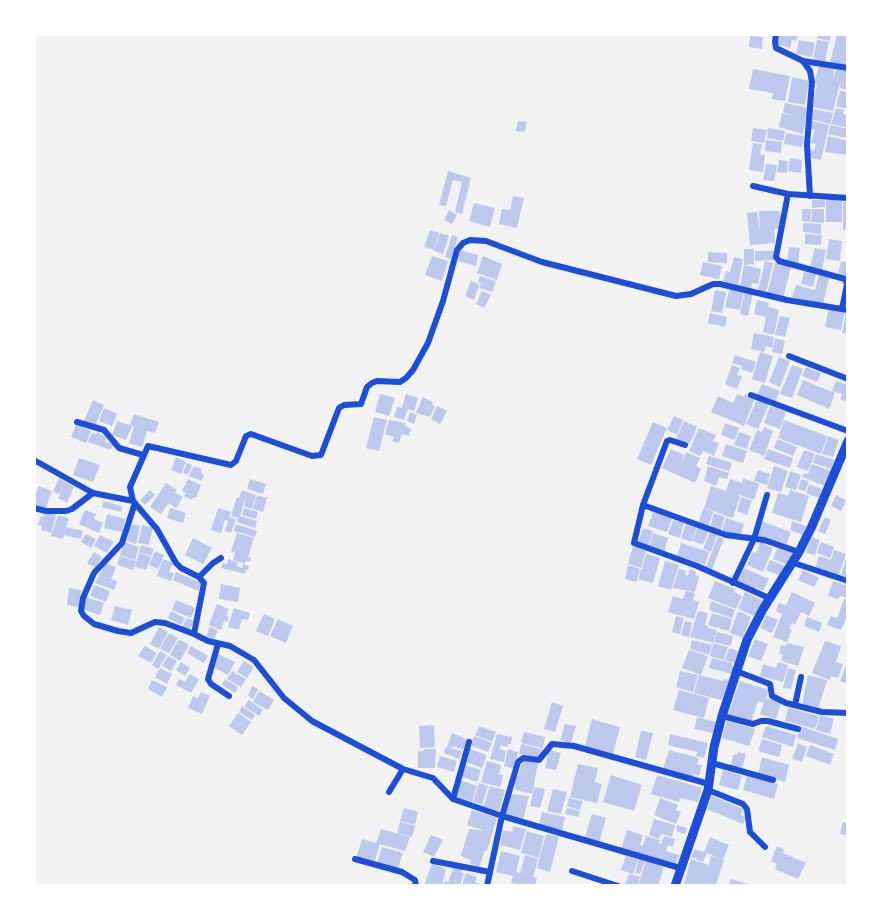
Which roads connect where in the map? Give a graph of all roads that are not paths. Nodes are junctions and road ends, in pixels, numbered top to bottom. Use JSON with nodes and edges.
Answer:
{"nodes":[{"id":1,"x":776,"y":34,"type":"edge"},
{"id":2,"x":803,"y":61,"type":"junction"},
{"id":3,"x":848,"y":68,"type":"edge"},
{"id":4,"x":753,"y":186,"type":"dead end"},
{"id":5,"x":788,"y":194,"type":"junction"},
{"id":6,"x":810,"y":196,"type":"junction"},
{"id":7,"x":848,"y":198,"type":"edge"},
{"id":8,"x":845,"y":309,"type":"edge"},
{"id":9,"x":789,"y":356,"type":"dead end"},
{"id":10,"x":848,"y":379,"type":"edge"},
{"id":11,"x":752,"y":395,"type":"dead end"},
{"id":12,"x":77,"y":422,"type":"dead end"},
{"id":13,"x":848,"y":431,"type":"edge"},
{"id":14,"x":848,"y":441,"type":"edge"},
{"id":15,"x":685,"y":445,"type":"dead end"},
{"id":16,"x":143,"y":455,"type":"junction"},
{"id":17,"x":34,"y":460,"type":"edge"},
{"id":18,"x":93,"y":493,"type":"junction"},
{"id":19,"x":767,"y":495,"type":"dead end"},
{"id":20,"x":134,"y":502,"type":"junction"},
{"id":21,"x":643,"y":506,"type":"junction"},
{"id":22,"x":34,"y":508,"type":"edge"},
{"id":23,"x":754,"y":539,"type":"junction"},
{"id":24,"x":799,"y":552,"type":"junction"},
{"id":25,"x":221,"y":558,"type":"dead end"},
{"id":26,"x":794,"y":563,"type":"junction"},
{"id":27,"x":199,"y":577,"type":"junction"},
{"id":28,"x":848,"y":581,"type":"edge"},
{"id":29,"x":733,"y":583,"type":"junction"},
{"id":30,"x":769,"y":598,"type":"junction"},
{"id":31,"x":194,"y":634,"type":"junction"},
{"id":32,"x":218,"y":644,"type":"junction"},
{"id":33,"x":736,"y":671,"type":"junction"},
{"id":34,"x":801,"y":677,"type":"dead end"},
{"id":35,"x":229,"y":696,"type":"dead end"},
{"id":36,"x":795,"y":705,"type":"junction"},
{"id":37,"x":847,"y":713,"type":"edge"},
{"id":38,"x":722,"y":716,"type":"junction"},
{"id":39,"x":798,"y":729,"type":"dead end"},
{"id":40,"x":470,"y":742,"type":"dead end"},
{"id":41,"x":712,"y":763,"type":"junction"},
{"id":42,"x":403,"y":769,"type":"junction"},
{"id":43,"x":773,"y":780,"type":"dead end"},
{"id":44,"x":708,"y":787,"type":"junction"},
{"id":45,"x":389,"y":792,"type":"dead end"},
{"id":46,"x":453,"y":799,"type":"junction"},
{"id":47,"x":502,"y":816,"type":"junction"},
{"id":48,"x":765,"y":847,"type":"dead end"},
{"id":49,"x":355,"y":859,"type":"dead end"},
{"id":50,"x":433,"y":861,"type":"dead end"},
{"id":51,"x":680,"y":868,"type":"junction"},
{"id":52,"x":572,"y":871,"type":"dead end"},
{"id":53,"x":490,"y":872,"type":"junction"},
{"id":54,"x":416,"y":885,"type":"edge"},
{"id":55,"x":487,"y":885,"type":"edge"},
{"id":56,"x":618,"y":885,"type":"edge"},
{"id":57,"x":675,"y":885,"type":"edge"}],
"edges":[{"from":1,"to":2,"type":"street"},
{"from":2,"to":3,"type":"street"},
{"from":2,"to":6,"type":"street"},
{"from":4,"to":5,"type":"street"},
{"from":5,"to":6,"type":"street"},
{"from":5,"to":8,"type":"street"},
{"from":6,"to":7,"type":"street"},
{"from":8,"to":16,"type":"street"},
{"from":9,"to":10,"type":"street"},
{"from":11,"to":13,"type":"street"},
{"from":12,"to":16,"type":"street"},
{"from":14,"to":24,"type":"main road"},
{"from":15,"to":21,"type":"street"},
{"from":16,"to":20,"type":"street"},
{"from":17,"to":18,"type":"street"},
{"from":18,"to":20,"type":"street"},
{"from":18,"to":22,"type":"street"},
{"from":19,"to":23,"type":"street"},
{"from":20,"to":27,"type":"street"},
{"from":20,"to":31,"type":"street"},
{"from":21,"to":23,"type":"street"},
{"from":21,"to":29,"type":"street"},
{"from":23,"to":24,"type":"street"},
{"from":23,"to":29,"type":"street"},
{"from":24,"to":26,"type":"main road"},
{"from":25,"to":27,"type":"street"},
{"from":26,"to":28,"type":"street"},
{"from":26,"to":30,"type":"main road"},
{"from":27,"to":31,"type":"street"},
{"from":29,"to":30,"type":"street"},
{"from":30,"to":33,"type":"main road"},
{"from":31,"to":32,"type":"street"},
{"from":32,"to":35,"type":"street"},
{"from":32,"to":42,"type":"street"},
{"from":33,"to":36,"type":"street"},
{"from":33,"to":38,"type":"main road"},
{"from":34,"to":36,"type":"street"},
{"from":36,"to":37,"type":"street"},
{"from":38,"to":39,"type":"street"},
{"from":38,"to":41,"type":"main road"},
{"from":40,"to":46,"type":"street"},
{"from":41,"to":43,"type":"street"},
{"from":41,"to":44,"type":"main road"},
{"from":42,"to":45,"type":"street"},
{"from":42,"to":46,"type":"street"},
{"from":44,"to":47,"type":"street"},
{"from":44,"to":48,"type":"street"},
{"from":44,"to":51,"type":"main road"},
{"from":46,"to":47,"type":"street"},
{"from":47,"to":51,"type":"street"},
{"from":47,"to":53,"type":"street"},
{"from":49,"to":54,"type":"street"},
{"from":50,"to":53,"type":"street"},
{"from":51,"to":57,"type":"main road"},
{"from":52,"to":56,"type":"street"},
{"from":53,"to":55,"type":"street"}]}
